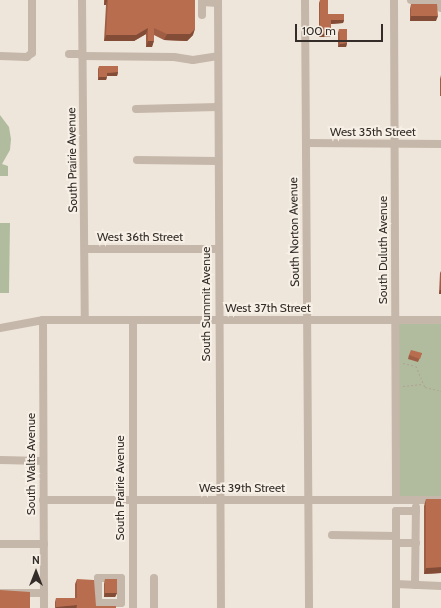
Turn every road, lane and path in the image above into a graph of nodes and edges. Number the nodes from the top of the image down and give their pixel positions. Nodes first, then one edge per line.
1 (32, 0) edge
2 (82, 0) edge
3 (305, 0) edge
4 (394, 0) edge
5 (411, 0) edge
6 (202, 1) edge
7 (218, 1) edge
8 (438, 1) edge
9 (441, 8) edge
10 (202, 16) dead end
11 (69, 54) dead end
12 (82, 55) junction
13 (0, 56) edge
14 (218, 56) junction
15 (218, 107) junction
16 (136, 109) dead end
17 (306, 143) junction
18 (395, 144) junction
19 (441, 144) edge
20 (137, 160) dead end
21 (218, 160) junction
22 (85, 249) junction
23 (218, 249) junction
24 (43, 320) junction
25 (85, 320) junction
26 (218, 320) junction
27 (395, 320) junction
28 (441, 320) edge
29 (133, 321) junction
30 (307, 321) junction
31 (0, 328) edge
32 (403, 363) dead end
33 (422, 384) junction
34 (403, 386) dead end
35 (441, 391) edge
36 (0, 460) edge
37 (43, 460) junction
38 (309, 499) junction
39 (43, 500) junction
40 (131, 500) junction
41 (220, 500) junction
42 (396, 500) junction
43 (416, 500) junction
44 (441, 500) edge
45 (416, 511) junction
46 (332, 536) dead end
47 (396, 540) junction
48 (416, 543) junction
49 (0, 544) edge
50 (44, 544) junction
51 (154, 578) dead end
52 (396, 584) junction
53 (415, 585) junction
54 (441, 586) edge
55 (121, 591) dead end
56 (132, 591) junction
57 (44, 592) junction
58 (0, 593) edge
59 (44, 608) edge
60 (133, 608) edge
61 (154, 608) edge
62 (221, 608) edge
63 (309, 608) edge
64 (396, 608) edge

1 - 13 street
2 - 12 street, South Prairie Avenue
3 - 17 street, South Norton Avenue
4 - 18 street, South Duluth Avenue
5 - 8 street
6 - 7 street
6 - 10 street
7 - 14 street, South Summit Avenue
8 - 9 street
11 - 12 street
12 - 14 street
12 - 22 street, South Prairie Avenue
14 - 15 street, South Summit Avenue
15 - 16 street
15 - 21 street, South Summit Avenue
17 - 18 street, West 35th Street
17 - 30 street, South Norton Avenue
18 - 19 street, West 35th Street
18 - 27 street, South Duluth Avenue
20 - 21 street
21 - 23 street, South Summit Avenue
22 - 23 street, West 36th Street
22 - 25 street, South Prairie Avenue
23 - 26 street, South Summit Avenue
24 - 25 street, West 37th Street
24 - 31 street, West 37th Street
24 - 37 street, South Walts Avenue
25 - 29 street, West 37th Street
26 - 29 street, West 37th Street
26 - 30 street, West 37th Street
26 - 41 street, South Summit Avenue
27 - 28 street, West 37th Street
27 - 30 street, West 37th Street
27 - 42 street, South Duluth Avenue
29 - 40 street, South Prairie Avenue
30 - 38 street, South Norton Avenue
32 - 33 path
33 - 34 path
33 - 35 path
36 - 37 street
37 - 39 street, South Walts Avenue
38 - 41 street, West 39th Street
38 - 42 street, West 39th Street
38 - 63 street, South Norton Avenue
39 - 40 street, West 39th Street
39 - 50 street, South Walts Avenue
40 - 41 street, West 39th Street
40 - 56 street, South Prairie Avenue
41 - 62 street, South Summit Avenue
42 - 43 street, West 39th Street
43 - 44 street, West 39th Street
43 - 45 street
45 - 47 street
45 - 48 street
46 - 47 street
47 - 48 street
47 - 52 street
48 - 53 street
49 - 50 street
50 - 57 street, South Walts Avenue
51 - 61 street
52 - 53 street
52 - 64 street
53 - 54 street
55 - 56 street
56 - 60 street, South Prairie Avenue
57 - 58 street
57 - 59 street, South Walts Avenue

